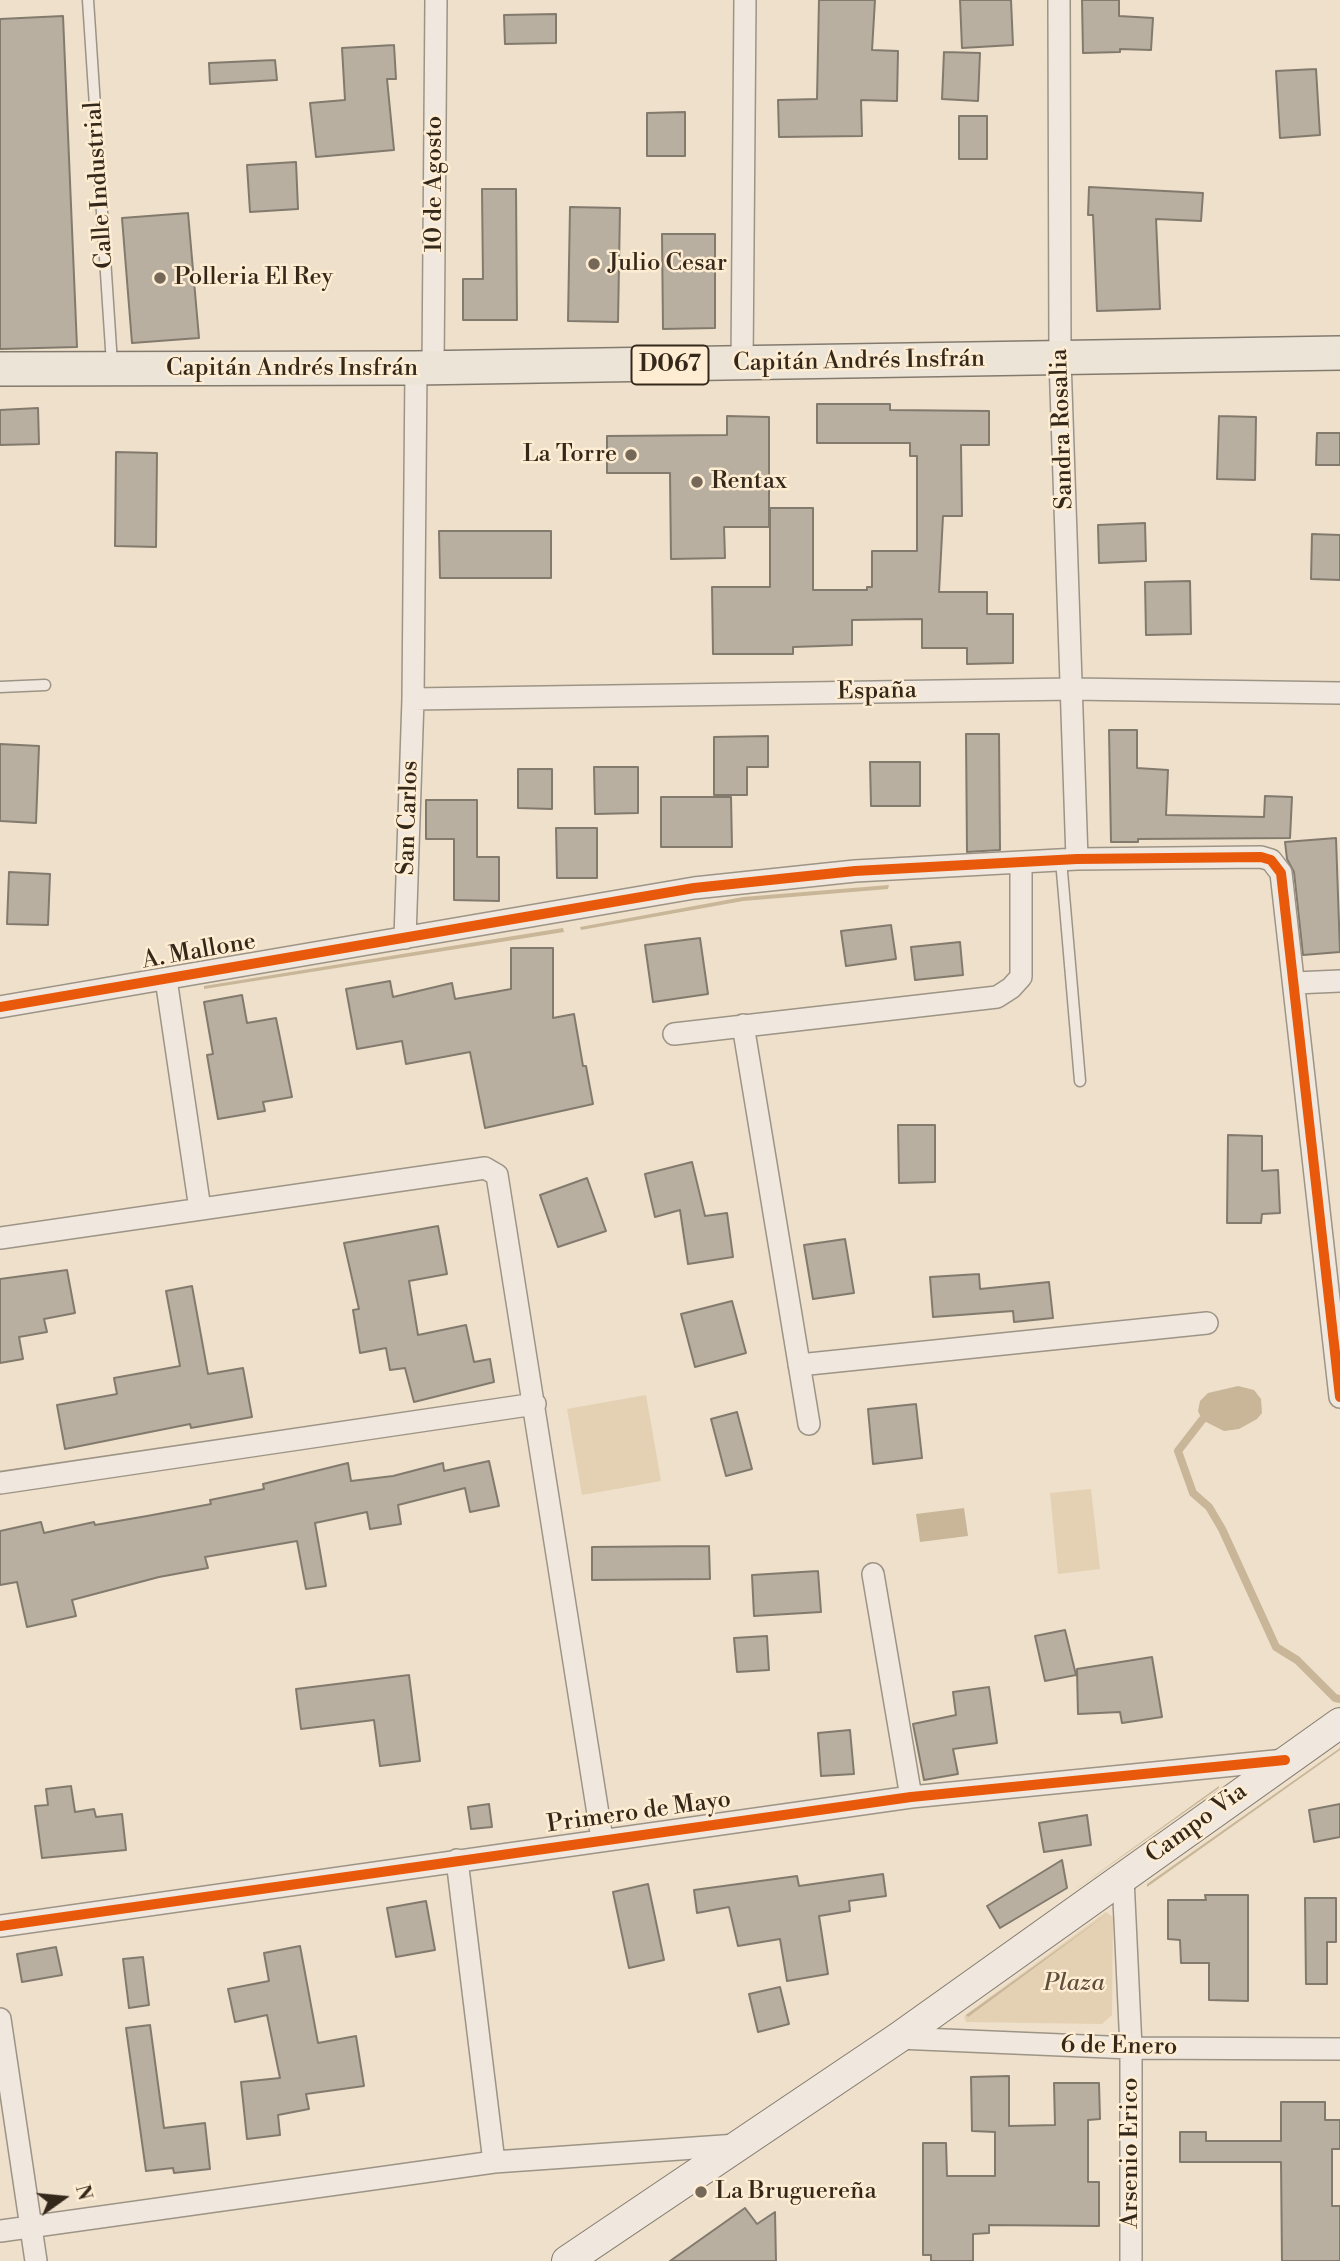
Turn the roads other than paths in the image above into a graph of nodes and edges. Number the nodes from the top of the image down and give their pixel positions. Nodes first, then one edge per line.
1 (88, 0) edge
2 (436, 0) edge
3 (745, 0) edge
4 (1059, 0) edge
5 (1340, 353) edge
6 (1060, 359) junction
7 (742, 364) junction
8 (425, 368) junction
9 (0, 369) edge
10 (112, 371) junction
11 (46, 685) dead end
12 (0, 687) edge
13 (1072, 689) junction
14 (1340, 693) edge
15 (413, 699) junction
16 (1069, 859) junction
17 (1021, 862) junction
18 (405, 938) junction
19 (166, 979) junction
20 (1340, 981) edge
21 (1295, 983) junction
22 (0, 1007) edge
23 (743, 1025) junction
24 (674, 1034) dead end
25 (1080, 1082) dead end
26 (200, 1209) junction
27 (0, 1238) edge
28 (1336, 1318) edge
29 (1207, 1324) dead end
30 (799, 1365) junction
31 (1340, 1397) edge
32 (535, 1404) junction
33 (809, 1424) dead end
34 (0, 1483) edge
35 (873, 1574) dead end
36 (1340, 1723) edge
37 (1285, 1760) junction
38 (911, 1797) junction
39 (602, 1839) junction
40 (457, 1860) junction
41 (1123, 1878) junction
42 (0, 1926) edge
43 (0, 2019) edge
44 (898, 2038) junction
45 (1131, 2048) junction
46 (1340, 2049) edge
47 (737, 2145) junction
48 (494, 2162) junction
49 (31, 2228) junction
50 (0, 2231) edge
51 (36, 2261) edge
52 (567, 2261) edge
53 (1131, 2261) edge

1 - 10 lane, Calle Industrial
2 - 8 street, 10 de Agosto
3 - 7 street
4 - 6 street, Sandra Rosalia
5 - 6 main road, Capitán Andrés Insfrán / D067
6 - 7 main road, Capitán Andrés Insfrán / D067
6 - 13 street, Sandra Rosalia
7 - 8 main road, Capitán Andrés Insfrán / D067
8 - 10 main road, Capitán Andrés Insfrán / D067
8 - 15 street, 10 de Agosto
9 - 10 main road, Capitán Andrés Insfrán / D067
11 - 12 lane
13 - 14 street, España
13 - 15 street, España
13 - 16 street, Sandra Rosalia
15 - 18 street, San Carlos
16 - 17 street, A. Mallone
16 - 21 street, A. Mallone
16 - 25 lane
17 - 18 street, A. Mallone
17 - 23 street
18 - 19 street, A. Mallone
19 - 22 street, A. Mallone
19 - 26 street
20 - 21 street
21 - 28 street
23 - 24 street
23 - 30 street
26 - 27 street
26 - 32 street
28 - 31 street
29 - 30 street
30 - 33 street
32 - 34 street
32 - 39 street
35 - 38 street
36 - 37 street, Campo Via
37 - 38 street, Primero de Mayo
37 - 41 street, Campo Via
38 - 39 street, Primero de Mayo
39 - 40 street, Primero de Mayo
40 - 42 street, Primero de Mayo
40 - 48 street
41 - 44 street, Campo Via
41 - 45 street, Arsenio Erico
43 - 49 street
44 - 45 street, 6 de Enero
44 - 47 street, Campo Via
45 - 46 street, 6 de Enero
45 - 53 street, Arsenio Erico
47 - 48 street
47 - 52 street, Campo Via
48 - 49 street
49 - 50 street
49 - 51 street

